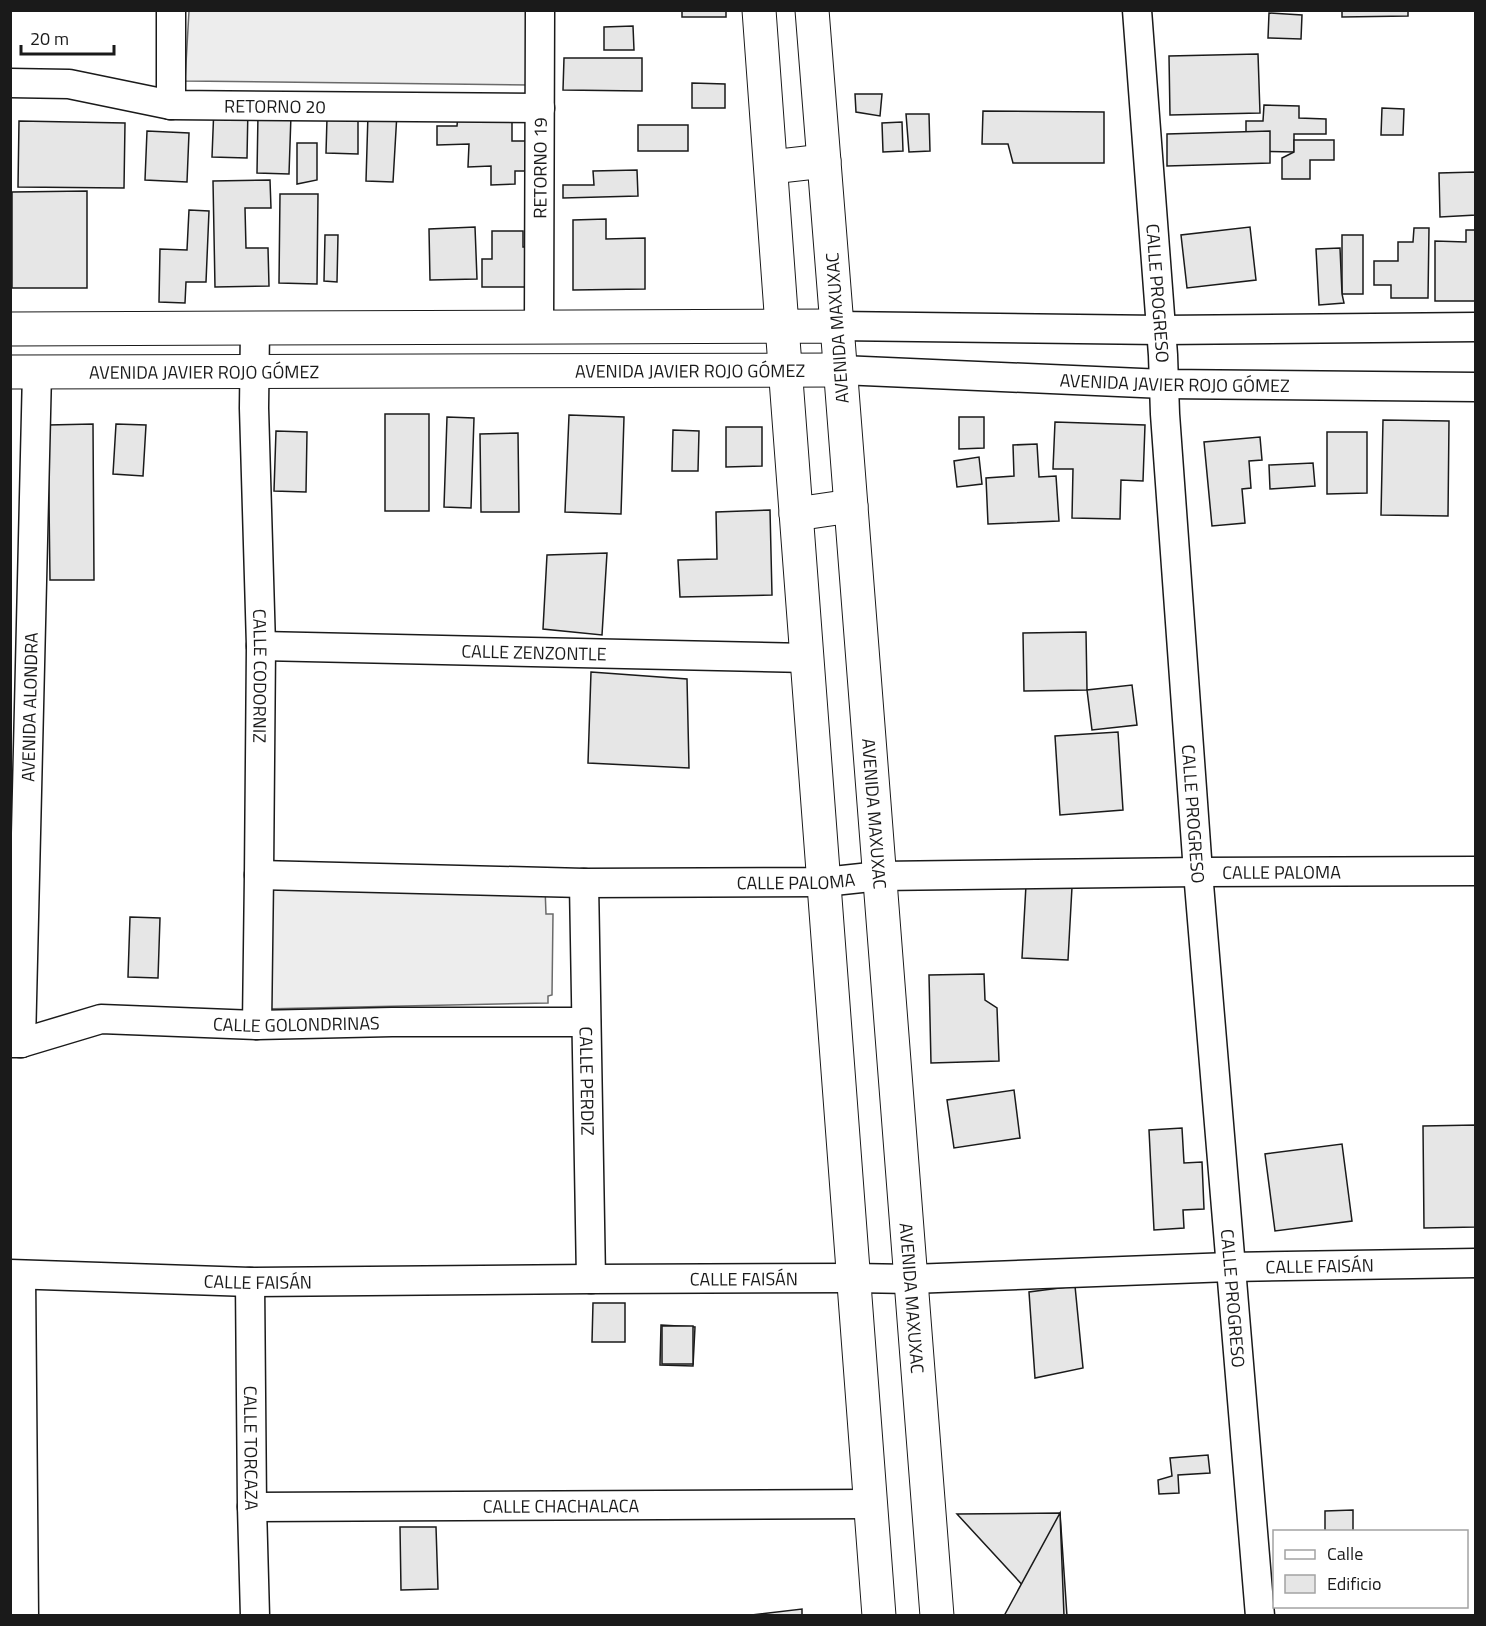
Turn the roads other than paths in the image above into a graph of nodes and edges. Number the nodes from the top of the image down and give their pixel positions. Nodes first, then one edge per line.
1 (171, 10) edge
2 (540, 10) edge
3 (759, 10) edge
4 (812, 10) edge
5 (1137, 10) edge
6 (10, 83) edge
7 (171, 105) junction
8 (540, 108) junction
9 (824, 161) junction
10 (771, 167) junction
11 (782, 326) junction
12 (837, 326) junction
13 (539, 327) junction
14 (1476, 327) edge
15 (255, 328) junction
16 (10, 329) edge
17 (1161, 330) junction
18 (786, 370) junction
19 (841, 370) junction
20 (24, 372) edge
21 (255, 372) junction
22 (1164, 384) junction
23 (1476, 387) edge
24 (851, 506) junction
25 (796, 514) junction
26 (261, 646) junction
27 (807, 658) junction
28 (1476, 870) edge
29 (1198, 872) junction
30 (260, 875) junction
31 (880, 876) junction
32 (824, 882) junction
33 (584, 883) junction
34 (586, 1022) junction
35 (257, 1025) junction
36 (16, 1043) edge
37 (1476, 1263) edge
38 (1230, 1267) junction
39 (16, 1275) edge
40 (853, 1278) junction
41 (591, 1279) junction
42 (911, 1279) junction
43 (250, 1282) junction
44 (870, 1504) junction
45 (252, 1507) junction
46 (24, 1616) edge
47 (255, 1616) edge
48 (879, 1616) edge
49 (937, 1616) edge
50 (1260, 1616) edge

1 - 7 street
2 - 8 street, RETORNO 19
3 - 10 main road
4 - 9 main road, AVENIDA MAXUXAC
5 - 17 street, CALLE PROGRESO
6 - 7 street, RETORNO 20
7 - 8 street, RETORNO 20
8 - 13 street, RETORNO 19
9 - 10 main road
9 - 12 main road, AVENIDA MAXUXAC
10 - 11 main road
11 - 12 main road
11 - 13 main road
11 - 18 main road
12 - 17 street
12 - 19 main road, AVENIDA MAXUXAC
13 - 15 main road
14 - 17 street
15 - 16 main road
15 - 21 street, CALLE CODORNIZ
17 - 22 street, CALLE PROGRESO
18 - 19 main road, AVENIDA JAVIER ROJO GÓMEZ
18 - 21 main road, AVENIDA JAVIER ROJO GÓMEZ
18 - 25 main road
19 - 22 street, AVENIDA JAVIER ROJO GÓMEZ
19 - 24 main road, AVENIDA MAXUXAC
20 - 21 main road, AVENIDA JAVIER ROJO GÓMEZ
20 - 36 street, AVENIDA ALONDRA
21 - 26 street, CALLE CODORNIZ
22 - 23 street, AVENIDA JAVIER ROJO GÓMEZ
22 - 29 street, CALLE PROGRESO
24 - 25 main road
24 - 31 main road, AVENIDA MAXUXAC
25 - 27 main road
26 - 27 street, CALLE ZENZONTLE
26 - 30 street, CALLE CODORNIZ
27 - 32 main road
28 - 29 street, CALLE PALOMA
29 - 31 street, CALLE PALOMA
29 - 38 street, CALLE PROGRESO
30 - 33 street, CALLE PALOMA
30 - 35 street, CALLE CODORNIZ
31 - 32 street, CALLE PALOMA
31 - 42 main road, AVENIDA MAXUXAC
32 - 33 street, CALLE PALOMA
32 - 40 main road
33 - 34 street, CALLE PERDIZ
34 - 35 street, CALLE GOLONDRINAS
34 - 41 street, CALLE PERDIZ
35 - 36 street, CALLE GOLONDRINAS
37 - 38 street, CALLE FAISÁN
38 - 42 street, CALLE FAISÁN
38 - 50 street, CALLE PROGRESO
39 - 43 street, CALLE FAISÁN
39 - 46 street
40 - 41 street, CALLE FAISÁN
40 - 42 street, CALLE FAISÁN
40 - 44 main road
41 - 43 street, CALLE FAISÁN
42 - 49 main road, AVENIDA MAXUXAC
43 - 45 street, CALLE TORCAZA
44 - 45 street, CALLE CHACHALACA
44 - 48 main road
45 - 47 street, CALLE TORCAZA

